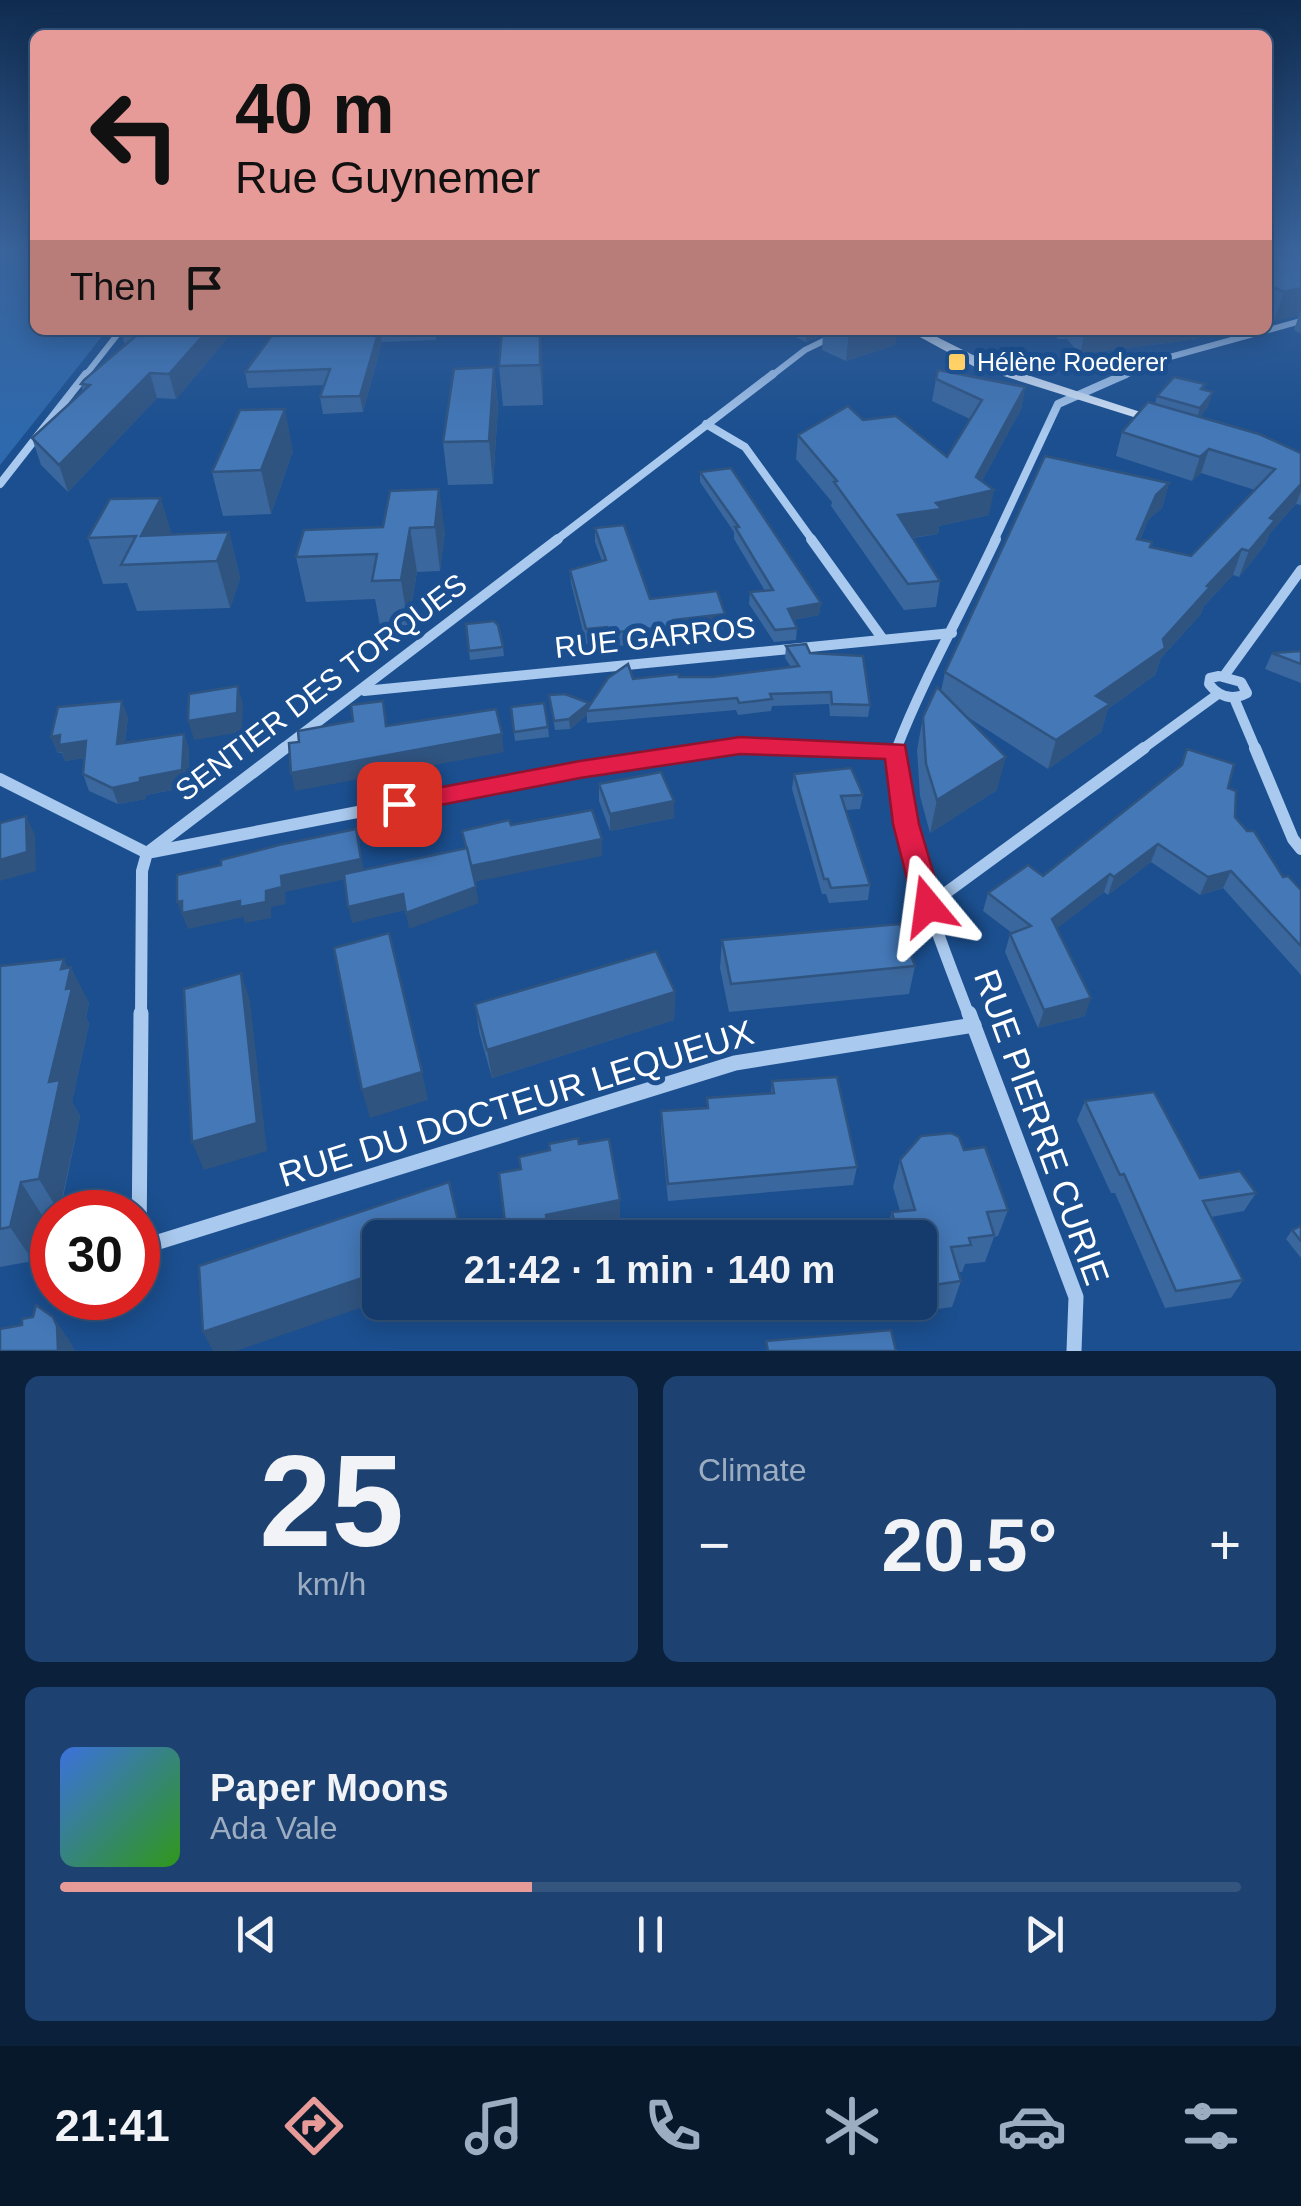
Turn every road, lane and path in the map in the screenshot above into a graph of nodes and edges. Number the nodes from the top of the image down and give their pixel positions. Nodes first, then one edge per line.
1 (1301, 321) edge
2 (1272, 329) edge
3 (116, 335) edge
4 (836, 335) edge
5 (923, 335) edge
6 (1250, 335) edge
7 (1070, 396) junction
8 (706, 424) junction
9 (1172, 425) edge
10 (2, 480) edge
11 (1301, 570) edge
12 (952, 633) junction
13 (882, 638) junction
14 (1224, 676) junction
15 (363, 690) junction
16 (1218, 694) junction
17 (1234, 698) junction
18 (896, 751) junction
19 (0, 779) edge
20 (1301, 849) edge
21 (147, 853) junction
22 (928, 906) junction
23 (974, 1025) junction
24 (139, 1190) edge
25 (160, 1241) edge
26 (1074, 1351) edge

1 - 2 street
3 - 10 street
4 - 8 street, SENTIER DES TORQUES
5 - 7 street
6 - 7 street
7 - 9 street
7 - 12 street
8 - 13 street
8 - 15 street, SENTIER DES TORQUES
11 - 14 street
12 - 13 street, RUE GARROS
12 - 18 street
13 - 15 street, RUE GARROS
14 - 16 street
14 - 17 street
15 - 21 street, SENTIER DES TORQUES
16 - 17 street
16 - 22 street
17 - 20 street
18 - 21 street
18 - 22 street, RUE PIERRE CURIE
19 - 21 street
21 - 24 street
22 - 23 street, RUE PIERRE CURIE
23 - 25 street, RUE DU DOCTEUR LEQUEUX
23 - 26 street, RUE PIERRE CURIE

